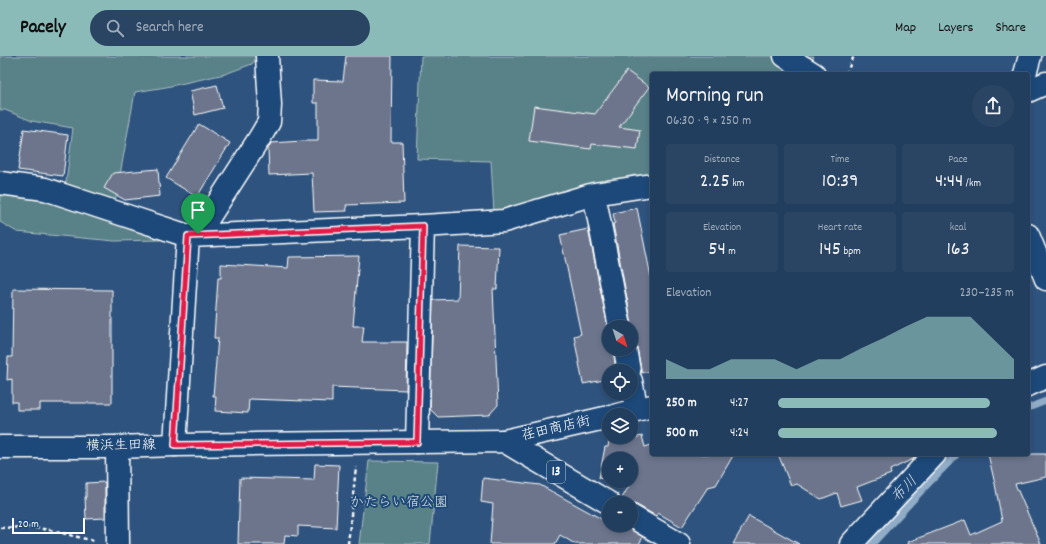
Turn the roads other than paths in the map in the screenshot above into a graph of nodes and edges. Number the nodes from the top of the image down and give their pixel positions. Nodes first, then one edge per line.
1 (267, 56) edge
2 (785, 56) edge
3 (1030, 56) edge
4 (811, 72) edge
5 (1026, 72) edge
6 (1046, 83) edge
7 (1030, 90) edge
8 (0, 183) edge
9 (650, 185) edge
10 (594, 194) junction
11 (423, 226) junction
12 (193, 235) junction
13 (1030, 240) edge
14 (1038, 259) edge
15 (1046, 279) edge
16 (619, 320) edge
17 (1046, 377) edge
18 (1030, 384) edge
19 (602, 419) edge
20 (504, 441) junction
21 (417, 442) junction
22 (175, 445) junction
23 (0, 447) edge
24 (117, 447) junction
25 (933, 456) edge
26 (602, 499) edge
27 (638, 520) edge
28 (108, 543) edge
29 (679, 544) edge
30 (851, 544) edge

1 - 12 street
2 - 4 street
3 - 5 street
6 - 7 street
8 - 12 street
9 - 10 street
10 - 11 street
10 - 16 street
11 - 12 street
11 - 21 street
12 - 22 street
13 - 14 street
14 - 15 street
17 - 18 street
19 - 20 street, 荏田商店街
20 - 21 street, 横浜生田線
20 - 26 street, 13
21 - 22 street, 横浜生田線
22 - 24 street, 横浜生田線
23 - 24 street, 横浜生田線
24 - 28 street
25 - 30 street
27 - 29 street

